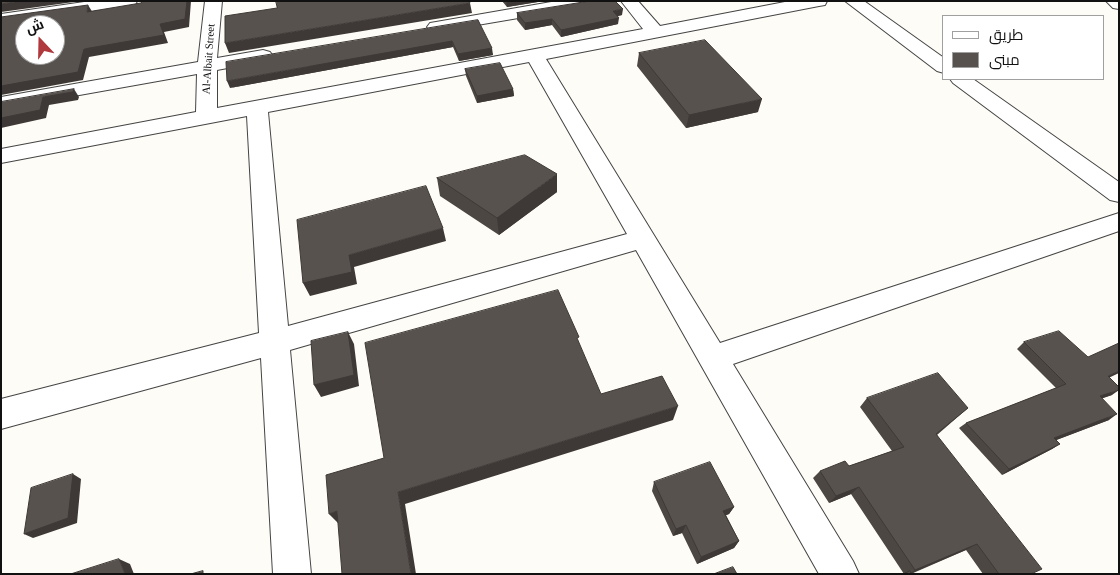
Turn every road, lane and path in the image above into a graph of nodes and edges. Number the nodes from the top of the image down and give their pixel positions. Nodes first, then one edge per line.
1 (130, 1) edge
2 (214, 1) edge
3 (589, 1) edge
4 (629, 1) edge
5 (819, 1) edge
6 (854, 1) edge
7 (1114, 1) edge
8 (1119, 4) edge
9 (1, 20) edge
10 (422, 29) edge
11 (656, 32) junction
12 (286, 52) edge
13 (534, 54) junction
14 (207, 65) junction
15 (942, 66) edge
16 (961, 80) edge
17 (1, 103) edge
18 (256, 108) junction
19 (207, 117) junction
20 (1, 156) edge
21 (1119, 194) edge
22 (1119, 222) edge
23 (643, 239) junction
24 (274, 342) junction
25 (712, 358) junction
26 (1, 414) edge
27 (292, 574) edge
28 (840, 574) edge

1 - 9 street
2 - 14 street, Al-Albait Street
3 - 10 street
4 - 11 street
5 - 11 street
6 - 15 street
7 - 8 street
11 - 13 street
12 - 14 street
13 - 18 street
13 - 23 street
14 - 17 street
14 - 19 street, Al-Albait Street
16 - 21 street
18 - 19 street
18 - 24 street
19 - 20 street
22 - 25 street
23 - 24 street
23 - 25 street
24 - 26 street
24 - 27 street
25 - 28 street

